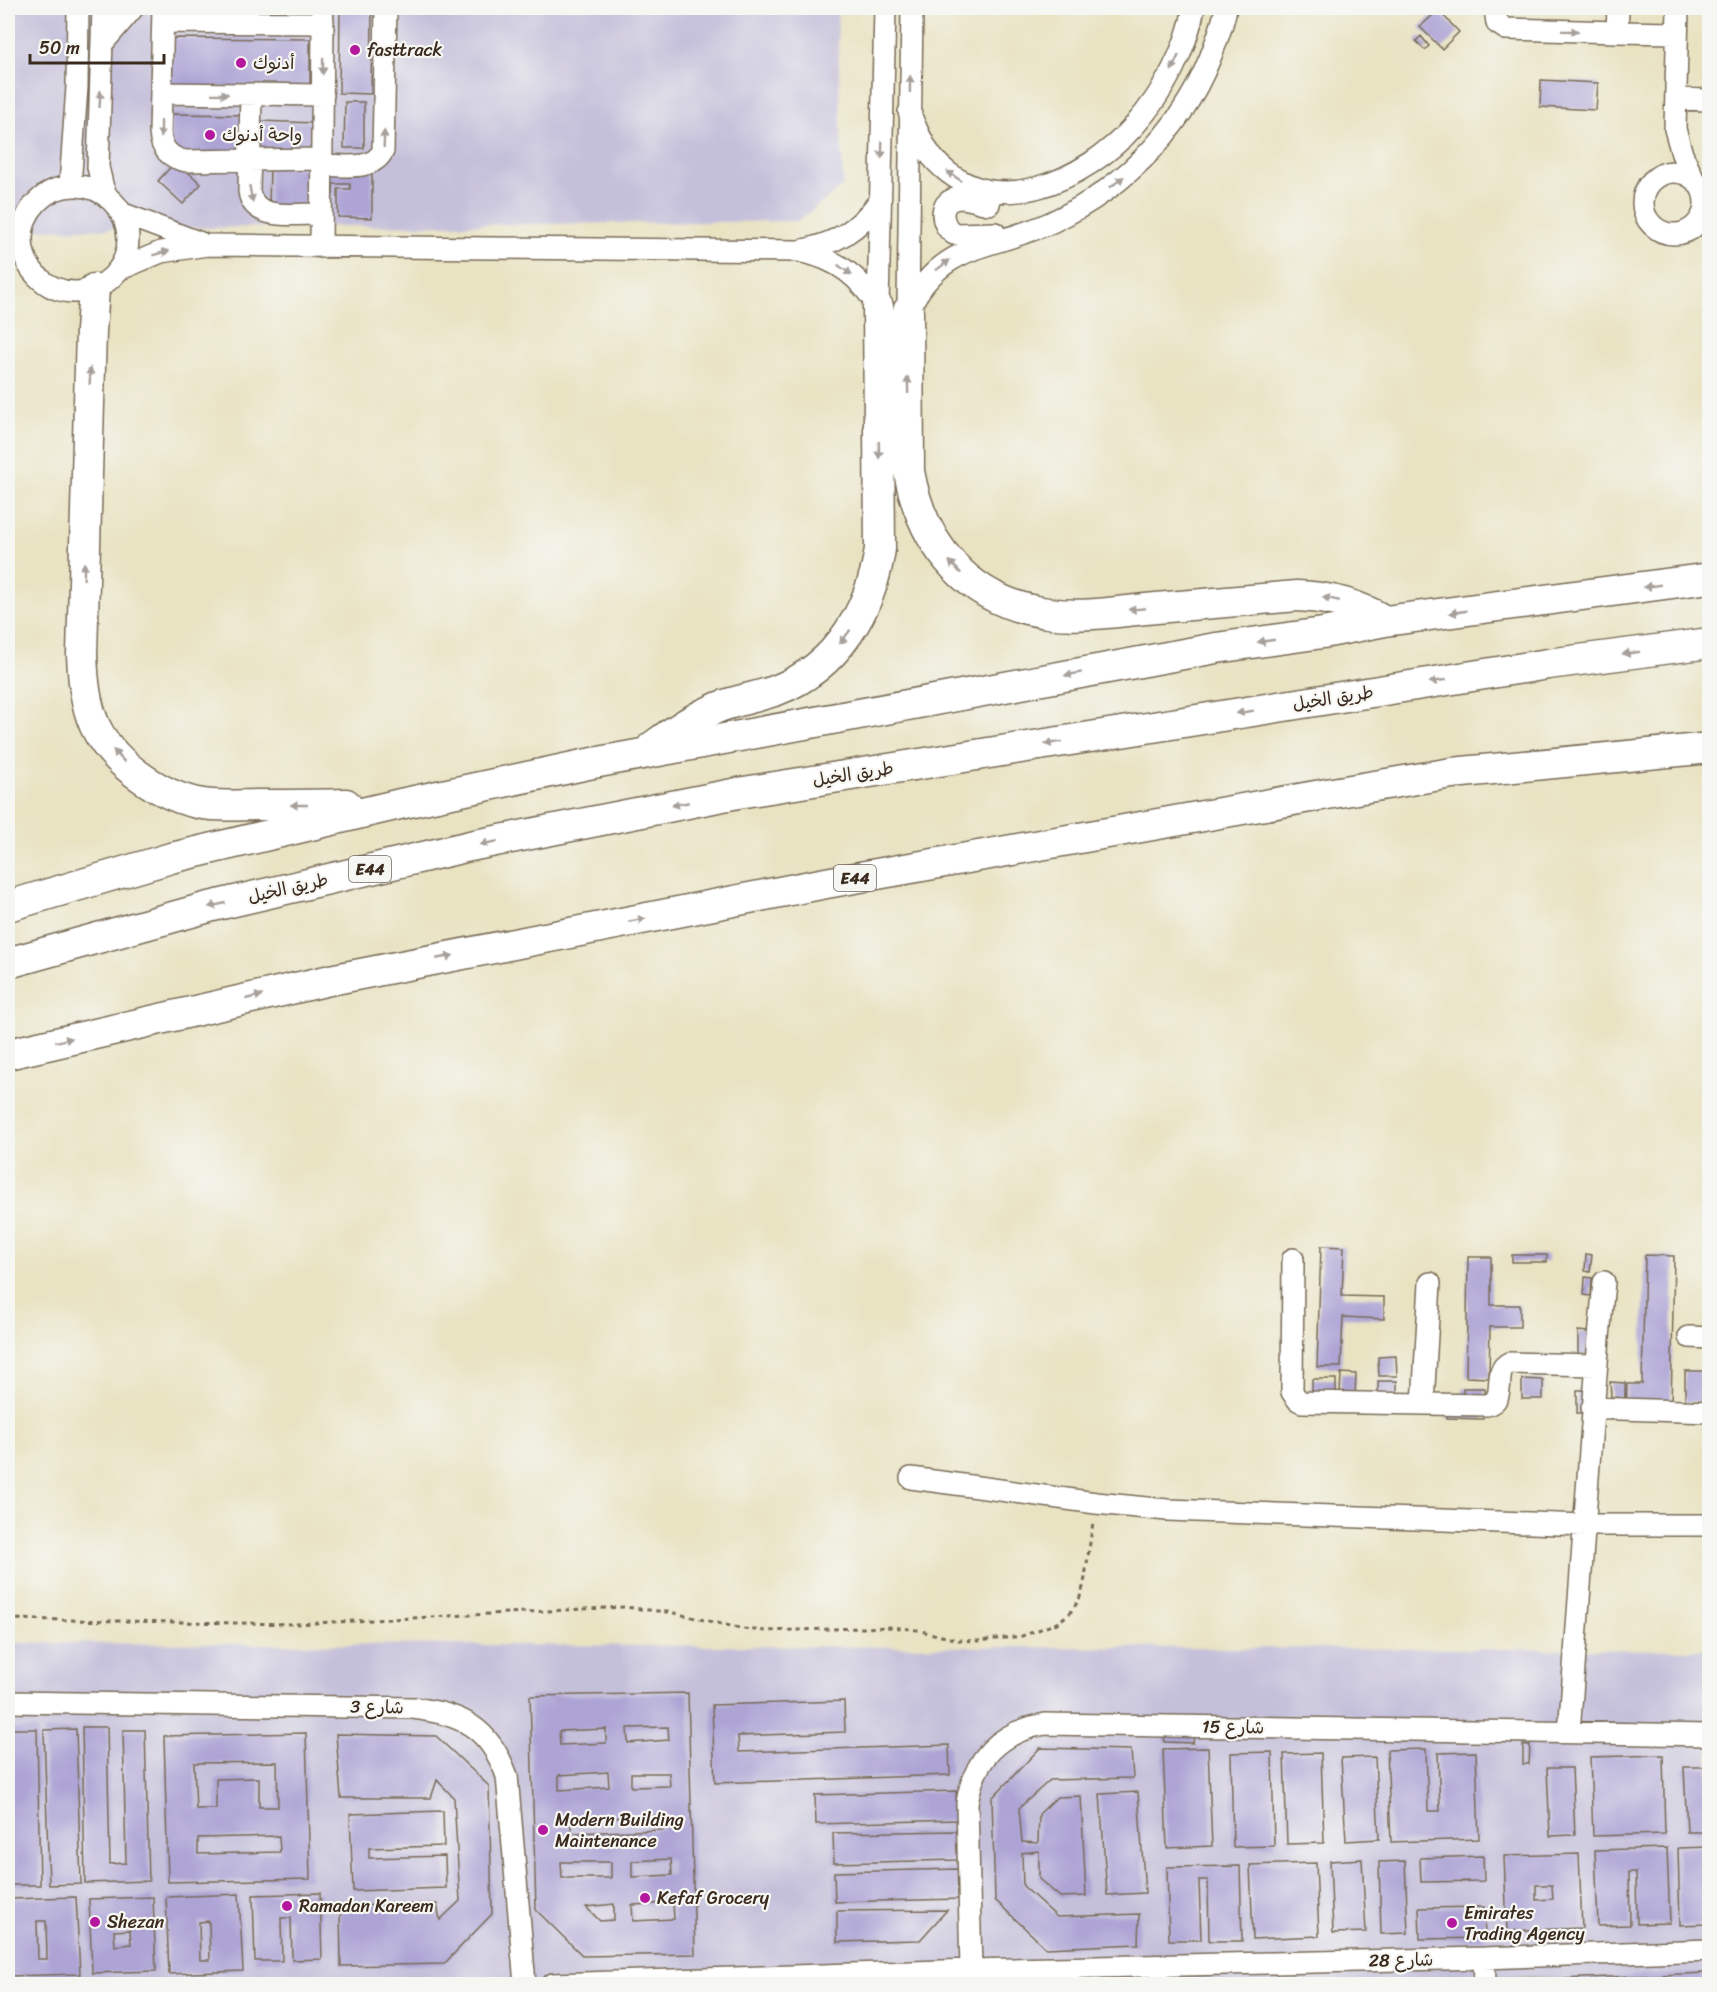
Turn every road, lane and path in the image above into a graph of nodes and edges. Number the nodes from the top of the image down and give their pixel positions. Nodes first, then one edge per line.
1 (78, 8) edge
2 (104, 8) edge
3 (134, 8) edge
4 (386, 8) edge
5 (885, 8) edge
6 (912, 8) edge
7 (1194, 8) edge
8 (1226, 8) edge
9 (1496, 8) edge
10 (1618, 8) edge
11 (1678, 8) edge
12 (323, 12) edge
13 (163, 15) edge
14 (196, 15) edge
15 (1617, 32) junction
16 (1677, 33) junction
17 (102, 44) junction
18 (161, 93) junction
19 (251, 94) junction
20 (322, 95) junction
21 (1676, 99) junction
22 (1710, 100) edge
23 (909, 112) junction
24 (1675, 129) junction
25 (250, 160) junction
26 (322, 162) junction
27 (1058, 179) junction
28 (1653, 180) junction
29 (70, 186) junction
30 (1702, 186) edge
31 (880, 200) junction
32 (115, 206) junction
33 (321, 214) junction
34 (1702, 228) edge
35 (1031, 231) junction
36 (207, 245) junction
37 (321, 247) junction
38 (798, 251) junction
39 (17, 262) edge
40 (118, 270) junction
41 (94, 289) junction
42 (878, 307) junction
43 (908, 311) junction
44 (1710, 578) edge
45 (1385, 621) junction
46 (1710, 643) edge
47 (1710, 748) edge
48 (644, 753) junction
49 (400, 804) junction
50 (8, 906) edge
51 (8, 963) edge
52 (8, 1054) edge
53 (1293, 1259) dead end
54 (1604, 1282) dead end
55 (1430, 1283) dead end
56 (1596, 1365) junction
57 (1423, 1404) junction
58 (1592, 1408) junction
59 (1710, 1412) edge
60 (911, 1478) dead end
61 (1096, 1503) junction
62 (1585, 1525) junction
63 (1710, 1525) edge
64 (8, 1619) edge
65 (8, 1702) edge
66 (1569, 1732) junction
67 (1710, 1735) edge
68 (1710, 1950) edge
69 (1484, 1958) junction
70 (970, 1970) junction
71 (525, 1984) edge
72 (553, 1984) edge
73 (1485, 1984) edge

1 - 29 street
2 - 17 street
3 - 17 street
26 -> 4 street
5 -> 31 street
23 -> 6 street
7 -> 27 street
35 -> 8 street
9 -> 15 street
10 - 15 street
11 - 16 street
12 - 14 street
12 -> 20 street
13 - 14 street
13 - 18 street
15 - 16 street
16 - 21 street
32 -> 17 street
18 -> 19 street
18 -> 25 street
19 - 20 street
19 - 25 street
20 - 26 street
21 - 22 street
21 - 24 street
27 -> 23 street
23 - 43 street
24 - 28 street
24 - 30 street
25 - 26 street
25 -> 33 street
26 - 33 street
27 - 35 street
28 - 30 street
28 - 34 street
29 - 32 street
29 - 39 street
30 - 34 street
31 - 38 street
31 - 42 street
32 - 36 street
32 - 40 street
33 - 37 street
43 -> 35 street
36 - 37 street
40 -> 36 street
37 - 38 street
38 -> 42 street
39 - 41 street
40 - 41 street
49 -> 41 highway
42 -> 48 highway
45 -> 43 highway
44 -> 45 highway
45 -> 48 highway
46 -> 51 highway, طريق الخيل / E44
52 -> 47 highway, E44
48 - 49 highway
49 - 50 highway
53 - 57 street
54 - 56 street
55 - 57 street
56 - 57 street
56 - 58 street
58 - 59 street
58 - 62 street
60 - 61 street
61 - 62 street
61 - 64 path
62 - 63 street
62 - 66 street
65 - 71 street, شارع 3
66 - 67 street, شارع 15
66 - 70 street, شارع 15
68 - 69 street, شارع 28
69 - 70 street, شارع 28
69 - 73 street
70 - 72 street, شارع 28

